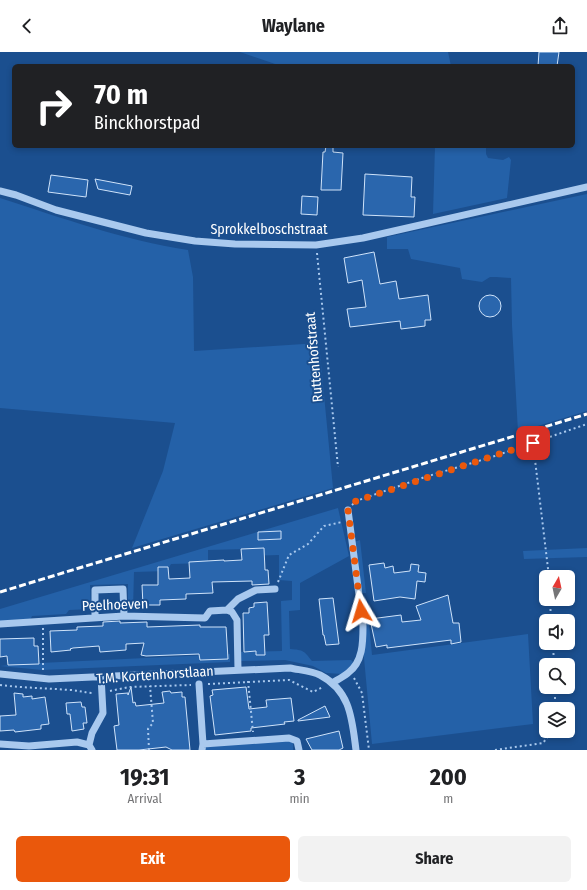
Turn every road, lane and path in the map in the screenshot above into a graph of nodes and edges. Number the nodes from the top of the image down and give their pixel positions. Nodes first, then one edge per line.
1 (587, 187) edge
2 (0, 191) edge
3 (316, 245) junction
4 (587, 424) edge
5 (533, 443) junction
6 (338, 467) dead end
7 (348, 510) joint
8 (349, 520) junction
9 (548, 570) edge
10 (275, 589) joint
11 (227, 610) junction
12 (124, 616) junction
13 (95, 618) junction
14 (42, 621) junction
15 (0, 624) edge
16 (238, 670) junction
17 (349, 673) junction
18 (0, 674) edge
19 (101, 676) junction
20 (43, 678) junction
21 (248, 681) junction
22 (332, 683) junction
23 (199, 684) junction
24 (0, 685) edge
25 (150, 686) junction
26 (102, 692) junction
27 (547, 738) edge
28 (254, 740) junction
29 (0, 744) edge
30 (90, 747) edge
31 (203, 747) edge
32 (149, 750) edge
33 (299, 750) edge
34 (356, 750) edge
35 (369, 750) edge
36 (495, 750) edge

1 - 3 street, Sprokkelboschstraat
2 - 3 street, Sprokkelboschstraat
3 - 6 path, Ruttenhofstraat
4 - 5 path
5 - 7 path
5 - 9 path
7 - 8 street
8 - 10 path
8 - 17 street
10 - 11 street
11 - 12 street, Peelhoeven
11 - 16 street
12 - 13 street, Peelhoeven
12 - 13 street
13 - 14 street, Peelhoeven
14 - 15 street, Peelhoeven
14 - 20 path
16 - 19 street, T.M. Kortenhorstlaan
16 - 22 street, T.M. Kortenhorstlaan
17 - 22 street
17 - 35 path
18 - 20 street, T.M. Kortenhorstlaan
19 - 20 street, T.M. Kortenhorstlaan
19 - 26 street
21 - 22 path, T.M. Kortenhorstlaan
21 - 23 path, T.M. Kortenhorstlaan
21 - 28 path
22 - 34 street, T.M. Kortenhorstlaan
23 - 25 path, T.M. Kortenhorstlaan
23 - 31 street
24 - 26 path, T.M. Kortenhorstlaan
25 - 26 path, T.M. Kortenhorstlaan
25 - 32 path
26 - 30 street
27 - 36 path
28 - 31 street
28 - 33 street
29 - 30 street

